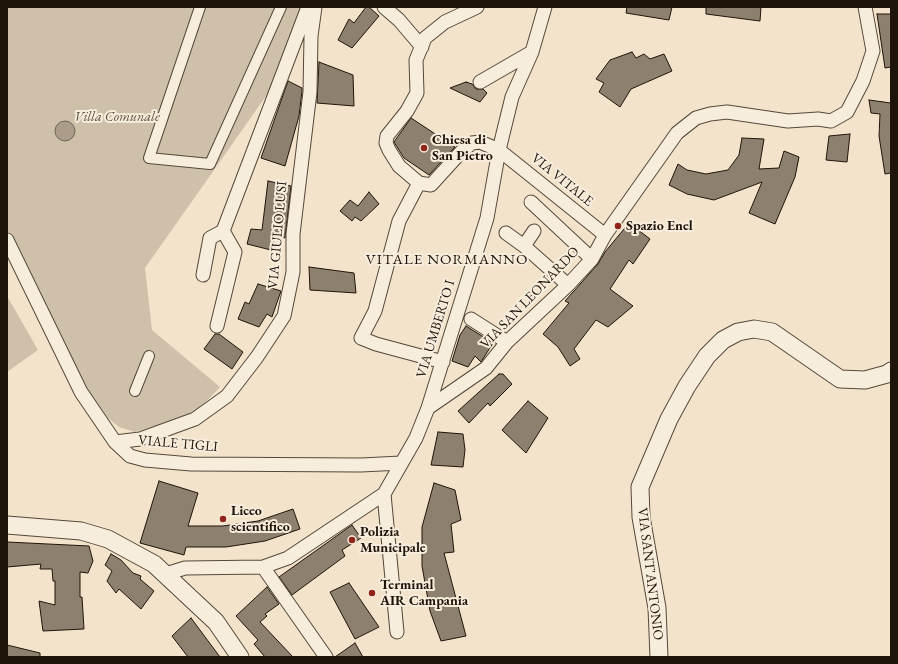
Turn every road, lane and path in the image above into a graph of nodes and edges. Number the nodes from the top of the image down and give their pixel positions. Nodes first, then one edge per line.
1 (200, 7) edge
2 (281, 7) edge
3 (308, 7) edge
4 (315, 7) edge
5 (384, 7) edge
6 (477, 7) edge
7 (545, 7) edge
8 (865, 7) edge
9 (422, 46) junction
10 (532, 52) junction
11 (480, 82) dead end
12 (499, 150) junction
13 (419, 183) junction
14 (532, 202) dead end
15 (534, 231) dead end
16 (223, 232) junction
17 (506, 233) dead end
18 (605, 235) junction
19 (7, 240) edge
20 (524, 246) junction
21 (592, 259) junction
22 (203, 275) dead end
23 (568, 285) junction
24 (471, 319) dead end
25 (217, 326) dead end
26 (507, 342) junction
27 (148, 356) dead end
28 (443, 362) junction
29 (891, 371) edge
30 (135, 391) dead end
31 (428, 408) junction
32 (115, 442) junction
33 (401, 463) junction
34 (384, 494) junction
35 (7, 525) edge
36 (263, 567) junction
37 (166, 574) junction
38 (397, 632) dead end
39 (240, 657) edge
40 (326, 657) edge
41 (659, 657) edge

1 - 2 street
3 - 16 street
4 - 32 street, VIA GIULIO LUSI
5 - 9 street
6 - 9 street
7 - 10 street, VIA UMBERTO I
8 - 18 street, VIA SAN LEONARDO
9 - 13 street
10 - 11 street
10 - 12 street, VIA UMBERTO I
12 - 13 street, VIA VITALE
12 - 18 street, VIA VITALE
12 - 28 street, VIA UMBERTO I
13 - 28 street
14 - 21 street
15 - 20 street
16 - 22 street
16 - 25 street
17 - 20 street
18 - 21 street, VIA SAN LEONARDO
19 - 32 street, VIALE TIGLI
20 - 23 street
21 - 23 street, VIA SAN LEONARDO
23 - 26 street, VIA SAN LEONARDO
24 - 26 street
26 - 31 street, VIA SAN LEONARDO
27 - 30 street
28 - 31 street, VIA UMBERTO I
29 - 41 street, VIA SANT'ANTONIO
31 - 33 street
32 - 33 street, VIALE TIGLI
33 - 34 street
34 - 36 street
34 - 38 street
35 - 37 street
36 - 37 street
36 - 40 street
37 - 39 street

